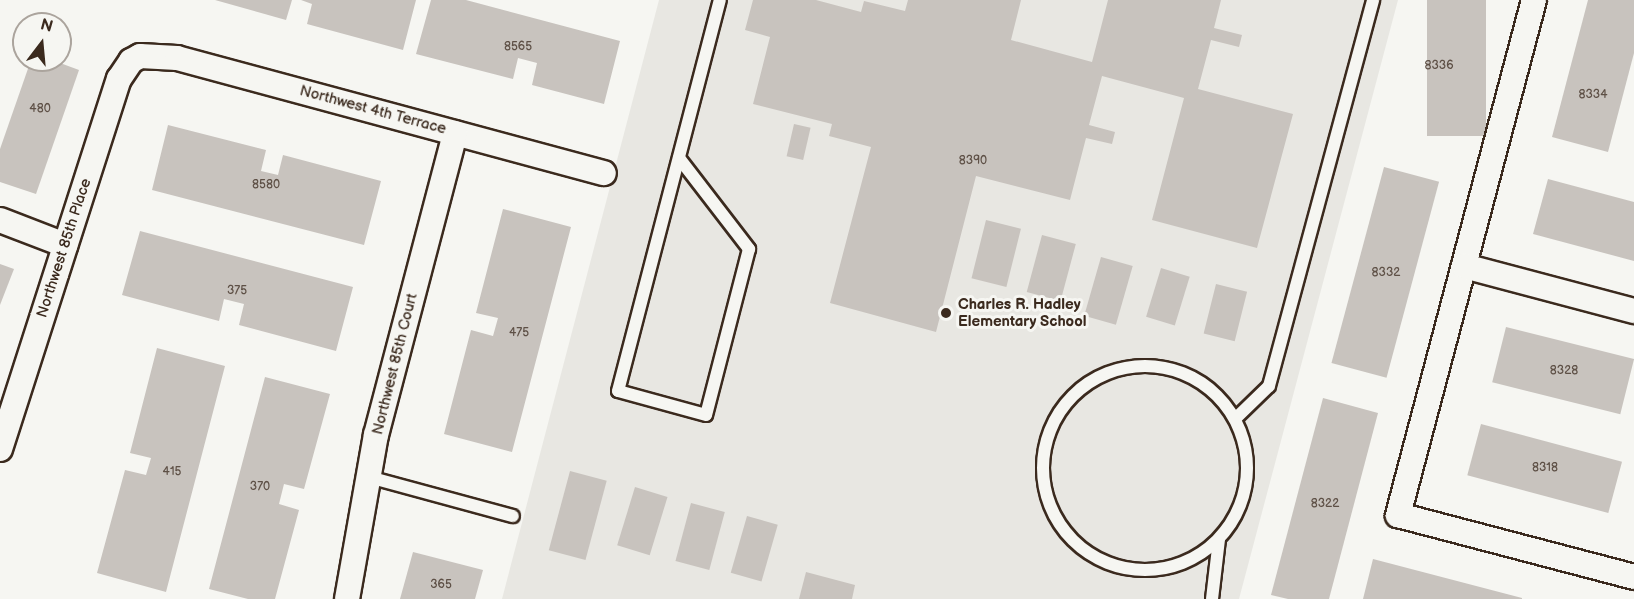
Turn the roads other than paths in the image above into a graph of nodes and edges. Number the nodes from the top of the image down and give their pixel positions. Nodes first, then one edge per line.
1 (720, 0) edge
2 (1373, 0) edge
3 (1534, 0) edge
4 (140, 56) joint
5 (455, 133) junction
6 (679, 158) junction
7 (604, 172) dead end
8 (0, 220) edge
9 (64, 245) junction
10 (1464, 266) junction
11 (1634, 311) edge
12 (1235, 419) junction
13 (0, 449) edge
14 (369, 477) junction
15 (513, 516) dead end
16 (1219, 539) junction
17 (1634, 577) edge
18 (347, 599) edge
19 (1212, 599) edge

1 - 6 lane
2 - 12 lane
3 - 10 street
4 - 5 street, Northwest 4th Terrace
4 - 9 street, Northwest 85th Place
5 - 7 street, Northwest 4th Terrace
5 - 14 street, Northwest 85th Court
6 - 6 lane
8 - 9 street
9 - 13 street, Northwest 85th Place
10 - 11 street
10 - 17 street
12 - 16 lane
12 - 16 lane
14 - 15 lane
14 - 18 street, Northwest 85th Court
16 - 19 lane

